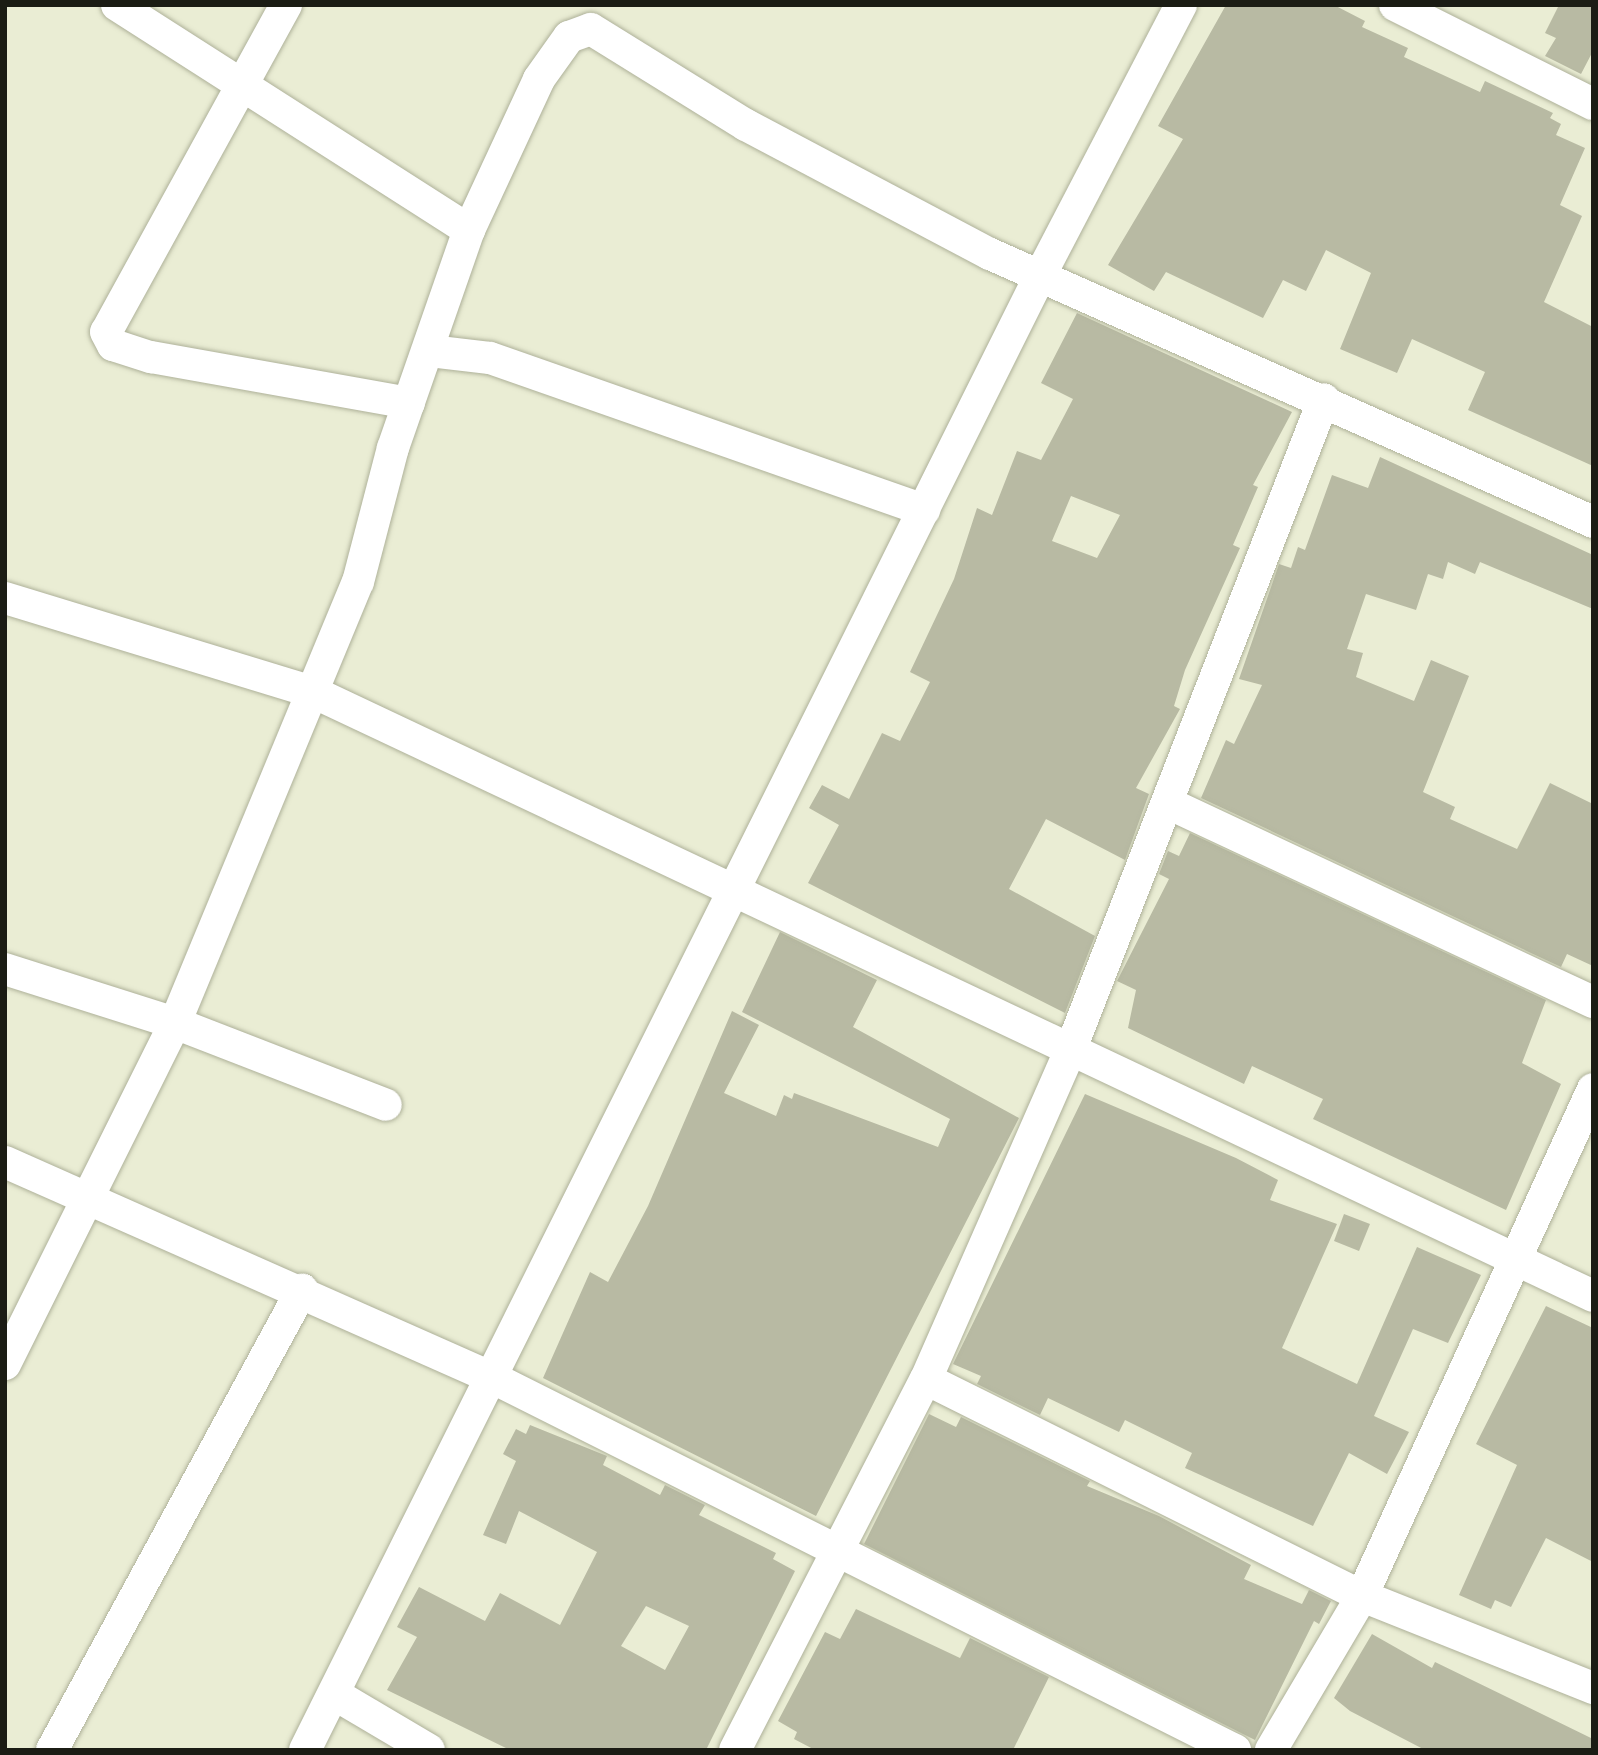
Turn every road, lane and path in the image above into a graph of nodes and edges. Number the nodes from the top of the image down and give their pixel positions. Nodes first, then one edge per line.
1 (117, 5) edge
2 (286, 5) edge
3 (1181, 5) edge
4 (1395, 5) edge
5 (238, 88) junction
6 (1593, 104) edge
7 (469, 230) junction
8 (1042, 272) junction
9 (430, 351) junction
10 (1324, 399) junction
11 (409, 404) junction
12 (924, 510) junction
13 (1593, 522) edge
14 (5, 598) edge
15 (313, 692) junction
16 (1170, 804) junction
17 (733, 895) junction
18 (5, 970) edge
19 (1593, 1002) edge
20 (175, 1023) junction
21 (1072, 1046) junction
22 (1593, 1089) edge
23 (386, 1105) dead end
24 (5, 1162) edge
25 (88, 1198) junction
26 (1517, 1261) junction
27 (302, 1290) junction
28 (1593, 1296) edge
29 (5, 1364) edge
30 (495, 1379) junction
31 (926, 1379) junction
32 (833, 1550) junction
33 (1362, 1596) junction
34 (1593, 1688) edge
35 (336, 1695) junction
36 (52, 1750) edge
37 (305, 1750) edge
38 (429, 1750) edge
39 (735, 1750) edge
40 (1235, 1750) edge
41 (1271, 1750) edge

1 - 5 street
2 - 5 street
3 - 8 street
4 - 6 street
5 - 7 street
5 - 11 street
7 - 8 street
7 - 9 street
8 - 10 street
8 - 12 street
9 - 11 street
9 - 12 street
10 - 13 street
10 - 16 street
11 - 15 street
12 - 17 street
14 - 15 street
15 - 17 street
15 - 20 street
16 - 19 street
16 - 21 street
17 - 21 street
17 - 30 street
18 - 20 street
20 - 23 street
20 - 25 street
21 - 26 street
21 - 31 street
22 - 26 street
24 - 25 street
25 - 27 street
25 - 29 street
26 - 28 street
26 - 33 street
27 - 30 street
27 - 36 street
30 - 32 street
30 - 35 street
31 - 32 street
31 - 33 street
32 - 39 street
32 - 40 street
33 - 34 street
33 - 41 street
35 - 37 street
35 - 38 street

